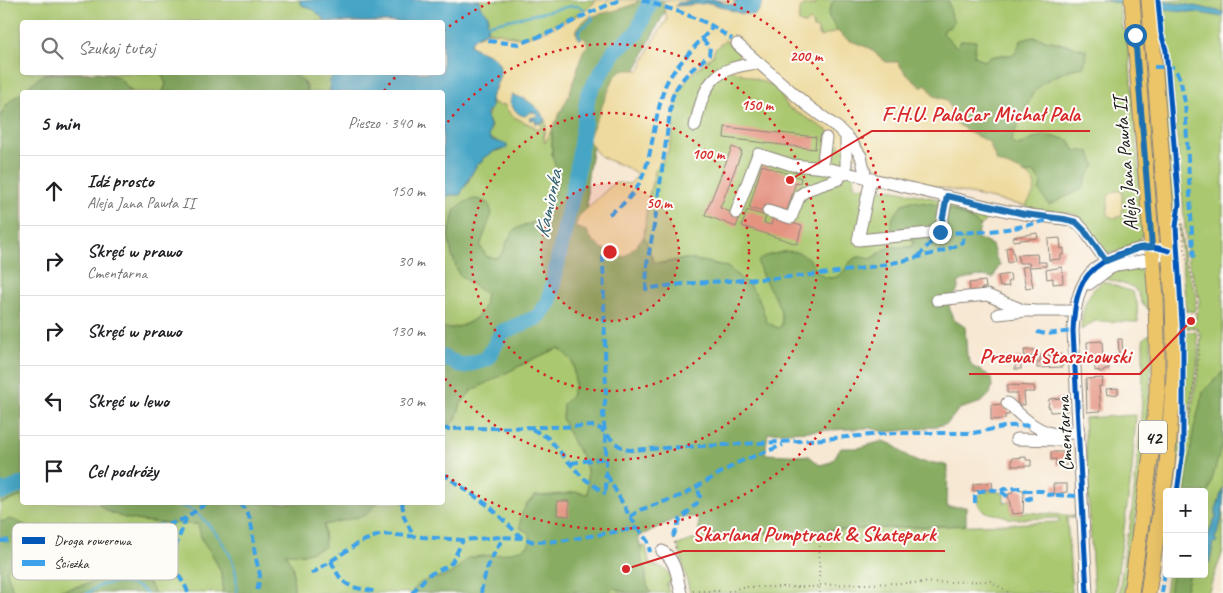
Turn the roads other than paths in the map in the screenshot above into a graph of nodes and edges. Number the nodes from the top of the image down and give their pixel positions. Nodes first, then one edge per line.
1 (1132, 0) edge
2 (1149, 0) edge
3 (737, 44) dead end
4 (759, 63) junction
5 (695, 126) dead end
6 (846, 136) junction
7 (826, 138) dead end
8 (822, 168) junction
9 (843, 173) junction
10 (868, 179) junction
11 (947, 196) junction
12 (768, 211) dead end
13 (736, 213) dead end
14 (1169, 251) junction
15 (1152, 253) junction
16 (1136, 263) junction
17 (1107, 265) junction
18 (1154, 278) junction
19 (937, 300) dead end
20 (1075, 310) junction
21 (1034, 311) junction
22 (998, 314) dead end
23 (1007, 404) dead end
24 (1079, 434) junction
25 (1016, 439) dead end
26 (662, 551) dead end
27 (681, 593) edge
28 (1087, 593) edge
29 (1131, 593) edge
30 (1148, 593) edge

1 - 15 main road, Aleja Jana Pawła II / 42
2 - 14 main road, Aleja Jana Pawła II / 42
3 - 4 street
4 - 5 street
4 - 6 street
6 - 9 street
6 - 10 street
7 - 8 street
8 - 9 street
8 - 13 street
9 - 10 street
9 - 12 street
10 - 11 street
10 - 11 street
11 - 17 street
14 - 15 street, Cmentarna
14 - 30 main road, Aleja Jana Pawła II / 42, bridge
15 - 16 street, Cmentarna
15 - 17 street, Cmentarna
15 - 18 main road, Aleja Jana Pawła II / 42
16 - 17 street, Cmentarna
16 - 18 street
17 - 20 street, Cmentarna
18 - 29 main road, Aleja Jana Pawła II / 42, bridge
19 - 21 street
20 - 21 street
20 - 24 street, Cmentarna
21 - 22 street
23 - 24 street
24 - 25 street
24 - 28 street, Cmentarna
26 - 27 street

